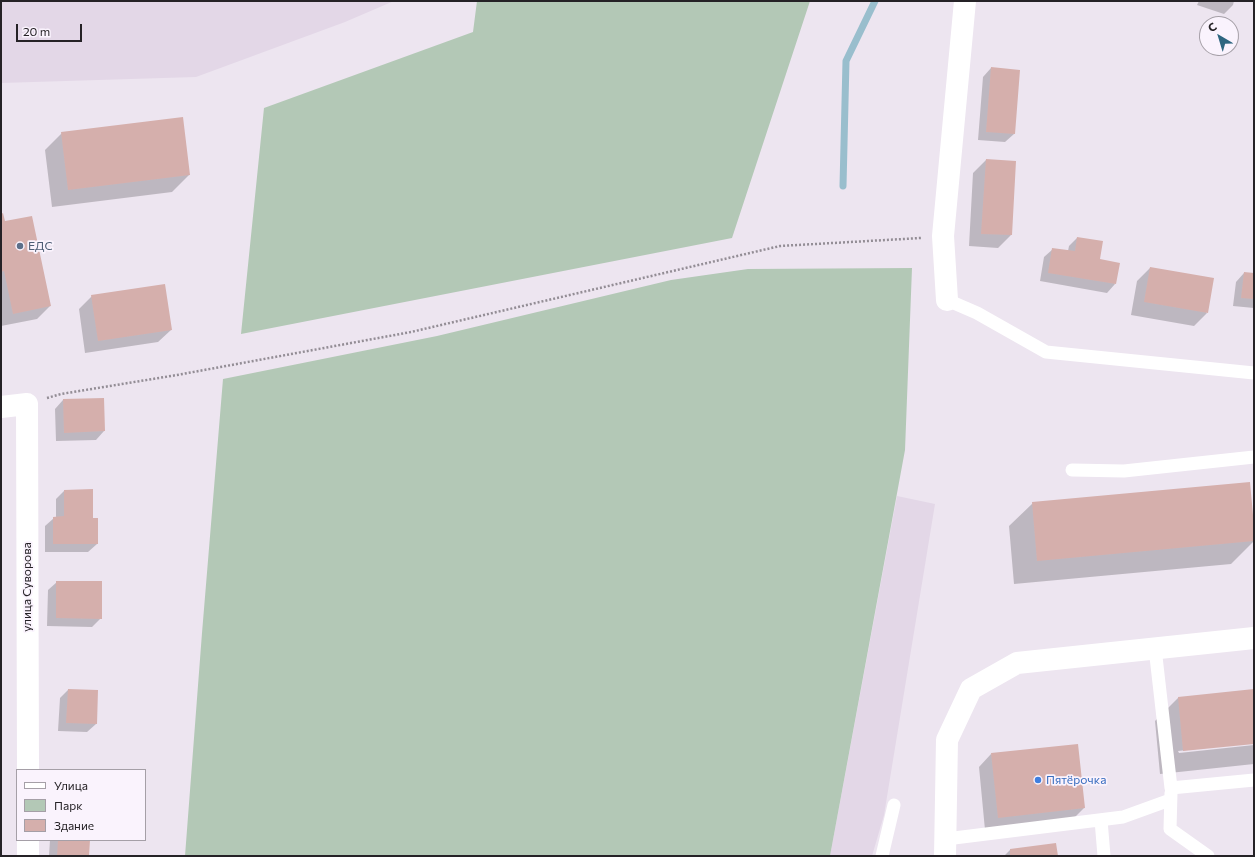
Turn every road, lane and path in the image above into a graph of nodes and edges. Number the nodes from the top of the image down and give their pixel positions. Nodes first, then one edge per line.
1 (965, 1) edge
2 (943, 236) junction
3 (947, 300) joint
4 (1254, 373) edge
5 (27, 404) junction
6 (1, 407) edge
7 (1254, 457) edge
8 (1072, 470) dead end
9 (1254, 638) edge
10 (1155, 648) junction
11 (28, 769) edge
12 (1254, 780) edge
13 (1171, 794) junction
14 (894, 805) dead end
15 (1101, 820) junction
16 (28, 841) edge
17 (946, 847) edge
18 (28, 856) edge
19 (882, 856) edge
20 (1104, 856) edge
21 (1208, 856) edge

1 - 2 street
2 - 3 street
2 - 5 path
3 - 4 lane
5 - 6 street
5 - 11 street, улица Суворова
7 - 8 lane
9 - 10 street
10 - 13 lane
10 - 17 street
12 - 13 lane
13 - 15 lane
13 - 21 lane
14 - 19 lane
15 - 17 lane
15 - 20 lane
16 - 18 street

